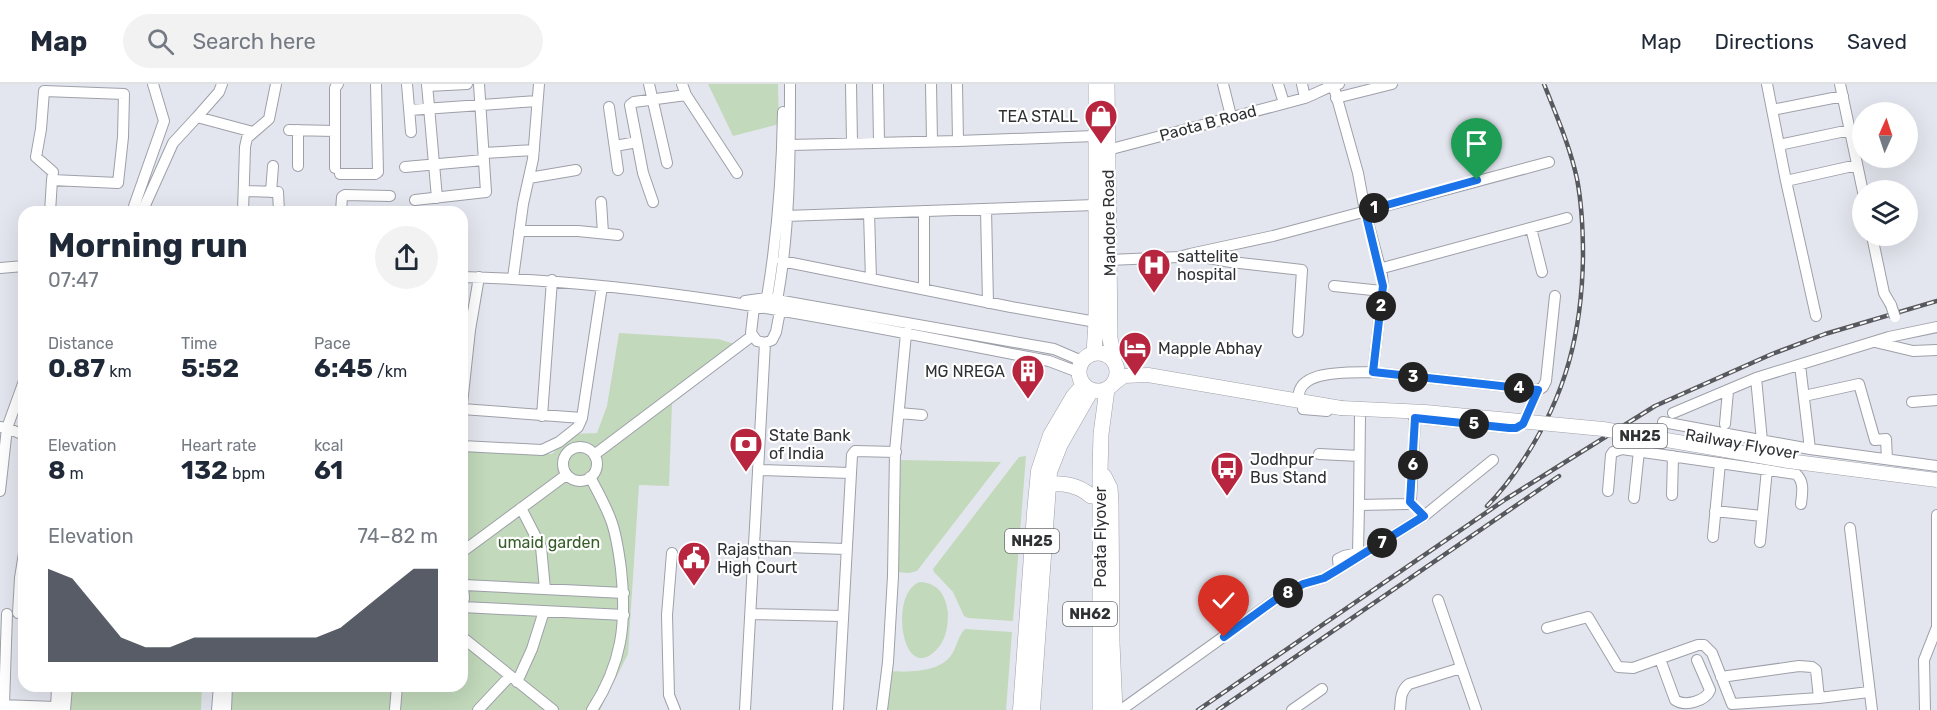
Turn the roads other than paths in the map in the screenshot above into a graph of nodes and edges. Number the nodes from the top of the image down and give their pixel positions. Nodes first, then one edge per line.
1 (153, 84) edge
2 (222, 84) edge
3 (276, 84) edge
4 (338, 84) edge
5 (376, 84) edge
6 (407, 84) edge
7 (467, 84) edge
8 (479, 84) edge
9 (539, 84) edge
10 (649, 84) edge
11 (783, 84) edge
12 (790, 84) edge
13 (850, 84) edge
14 (878, 84) edge
15 (931, 84) edge
16 (957, 84) edge
17 (1096, 84) edge
18 (1107, 84) edge
19 (1223, 84) edge
20 (1278, 84) edge
21 (1302, 84) edge
22 (1369, 84) edge
23 (1392, 84) edge
24 (1767, 84) edge
25 (1840, 84) edge
26 (427, 85) edge
27 (114, 89) edge
28 (684, 89) edge
29 (1335, 89) edge
30 (1843, 96) junction
31 (1305, 98) junction
32 (651, 100) junction
33 (537, 101) junction
34 (1284, 103) junction
35 (480, 105) junction
36 (429, 107) junction
37 (609, 107) dead end
38 (409, 110) junction
39 (1772, 110) junction
40 (1231, 116) junction
41 (197, 117) junction
42 (1850, 130) junction
43 (335, 131) junction
44 (253, 132) junction
45 (411, 132) dead end
46 (1852, 140) edge
47 (932, 141) junction
48 (958, 141) junction
49 (637, 142) junction
50 (879, 142) junction
51 (852, 144) junction
52 (790, 145) junction
53 (1779, 145) junction
54 (615, 146) junction
55 (1100, 146) junction
56 (534, 150) junction
57 (484, 156) junction
58 (1549, 162) dead end
59 (667, 163) dead end
60 (435, 165) junction
61 (273, 166) dead end
62 (298, 166) dead end
63 (1852, 166) edge
64 (405, 167) dead end
65 (576, 170) dead end
66 (618, 170) dead end
67 (737, 173) dead end
68 (529, 178) junction
69 (52, 180) junction
70 (1786, 181) junction
71 (244, 191) junction
72 (280, 192) junction
73 (390, 196) dead end
74 (437, 198) junction
75 (415, 200) dead end
76 (601, 202) dead end
77 (653, 202) dead end
78 (1095, 205) junction
79 (50, 206) edge
80 (134, 206) edge
81 (145, 206) edge
82 (243, 206) edge
83 (279, 206) edge
84 (341, 206) edge
85 (986, 209) junction
86 (924, 211) junction
87 (1365, 211) junction
88 (869, 213) junction
89 (786, 216) junction
90 (1567, 218) dead end
91 (1531, 228) junction
92 (519, 231) junction
93 (603, 233) junction
94 (618, 235) dead end
95 (1874, 246) edge
96 (1190, 254) junction
97 (1109, 260) junction
98 (782, 261) junction
99 (18, 266) edge
100 (0, 268) edge
101 (1379, 269) junction
102 (1542, 272) dead end
103 (468, 276) edge
104 (479, 277) junction
105 (513, 278) junction
106 (871, 279) junction
107 (552, 280) junction
108 (602, 286) junction
109 (1334, 286) dead end
110 (924, 289) junction
111 (1382, 291) junction
112 (1555, 296) dead end
113 (988, 303) junction
114 (770, 306) junction
115 (1816, 316) dead end
116 (468, 322) edge
117 (1096, 322) junction
118 (1937, 327) edge
119 (907, 328) junction
120 (1298, 332) dead end
121 (1901, 335) junction
122 (752, 336) junction
123 (1875, 342) junction
124 (765, 343) junction
125 (1937, 350) edge
126 (1115, 364) junction
127 (1800, 365) junction
128 (1373, 372) junction
129 (1093, 378) junction
130 (1756, 378) junction
131 (1538, 390) junction
132 (1728, 391) junction
133 (18, 395) edge
134 (1804, 396) junction
135 (1937, 400) edge
136 (1300, 402) junction
137 (1912, 402) dead end
138 (1342, 404) junction
139 (468, 408) edge
140 (899, 413) junction
141 (1673, 413) dead end
142 (922, 415) dead end
143 (1360, 415) junction
144 (542, 416) junction
145 (582, 418) junction
146 (1415, 418) junction
147 (1663, 422) dead end
148 (1725, 424) dead end
149 (4, 427) edge
150 (18, 433) edge
151 (1653, 438) junction
152 (1761, 441) junction
153 (468, 446) edge
154 (1810, 449) junction
155 (1639, 451) junction
156 (896, 452) junction
157 (1318, 454) dead end
158 (594, 455) junction
159 (1359, 456) junction
160 (1673, 456) junction
161 (1887, 459) junction
162 (1493, 460) dead end
163 (1720, 463) junction
164 (1937, 466) edge
165 (1767, 469) junction
166 (759, 470) junction
167 (1937, 471) edge
168 (1100, 472) junction
169 (850, 473) junction
170 (566, 475) junction
171 (590, 477) junction
172 (1937, 480) edge
173 (1048, 484) junction
174 (0, 491) edge
175 (1608, 491) dead end
176 (1672, 495) dead end
177 (1091, 496) junction
178 (1634, 498) dead end
179 (1410, 502) junction
180 (1801, 504) dead end
181 (1359, 505) junction
182 (521, 508) junction
183 (1715, 511) junction
184 (1937, 515) edge
185 (1424, 516) junction
186 (1762, 516) junction
187 (1095, 518) junction
188 (1850, 528) dead end
189 (1713, 537) dead end
190 (1760, 542) dead end
191 (755, 546) junction
192 (468, 548) edge
193 (846, 549) junction
194 (672, 553) dead end
195 (1339, 569) junction
196 (468, 581) edge
197 (18, 587) edge
198 (544, 589) junction
199 (624, 593) junction
200 (1437, 600) dead end
201 (468, 603) edge
202 (544, 610) junction
203 (12, 613) edge
204 (752, 614) junction
205 (624, 615) junction
206 (842, 616) junction
207 (1032, 617) junction
208 (1547, 628) dead end
209 (468, 642) edge
210 (3, 647) edge
211 (1660, 659) junction
212 (1697, 660) dead end
213 (1461, 668) junction
214 (3, 675) edge
215 (1721, 677) junction
216 (514, 679) junction
217 (1322, 688) dead end
218 (58, 692) edge
219 (65, 692) edge
220 (218, 692) edge
221 (227, 692) edge
222 (396, 692) edge
223 (1869, 692) junction
224 (1819, 698) junction
225 (2, 705) edge
226 (1733, 707) edge
227 (19, 708) edge
228 (59, 709) edge
229 (1296, 709) edge
230 (217, 710) edge
231 (226, 710) edge
232 (395, 710) edge
233 (478, 710) edge
234 (553, 710) edge
235 (592, 710) edge
236 (675, 710) edge
237 (745, 710) edge
238 (838, 710) edge
239 (882, 710) edge
240 (1020, 710) edge
241 (1033, 710) edge
242 (1090, 710) edge
243 (1100, 710) edge
244 (1115, 710) edge
245 (1121, 710) edge
246 (1400, 710) edge
247 (1476, 710) edge
248 (1872, 710) edge
249 (1925, 710) edge

1 - 80 street
2 - 41 street
3 - 44 street
4 - 43 street
5 - 43 street
6 - 38 street
7 - 26 street
8 - 35 street
9 - 33 street
10 - 32 street
11 - 114 street
12 - 52 street
13 - 51 street
14 - 50 street
15 - 47 street
16 - 48 street
17 - 55 highway, Mandore Road / NH62
18 - 55 highway, Mandore Road / NH62
19 - 40 street
20 - 34 street
21 - 31 street
22 - 29 street, Paota B Road
23 - 29 street
24 - 39 street
25 - 30 street
26 - 36 street
27 - 69 street
27 - 69 street
28 - 32 street
28 - 67 street
29 - 31 street, Paota B Road
29 - 87 street
30 - 39 street
30 - 42 street
31 - 34 street, Paota B Road
32 - 49 street
32 - 59 street
33 - 35 street
33 - 56 street
34 - 40 street, Paota B Road
35 - 36 street
35 - 57 street
36 - 38 street
36 - 60 street
37 - 54 street
38 - 45 street
39 - 53 street
40 - 55 street, Paota B Road
41 - 44 street
41 - 81 street
42 - 46 street
42 - 53 street
43 - 62 street
44 - 71 street
47 - 48 street, Paota B Road
47 - 50 street, Paota B Road
48 - 55 street, Paota B Road
49 - 54 street
49 - 77 street
50 - 51 street, Paota B Road
51 - 52 street, Paota B Road
52 - 89 street
53 - 70 street
54 - 66 street
55 - 78 highway, Mandore Road / NH62
55 - 97 highway, Mandore Road / NH62
56 - 57 street
56 - 68 street
57 - 60 street
57 - 74 street
58 - 87 street
60 - 64 street
60 - 74 street
61 - 72 street
63 - 70 street
65 - 68 street
68 - 92 street
69 - 79 street
70 - 115 street
71 - 72 street
71 - 82 street
72 - 83 street
73 - 84 street
74 - 75 street
76 - 93 street
78 - 85 street
78 - 117 highway, Mandore Road / NH62
85 - 86 street
85 - 113 street
86 - 88 street
86 - 110 street
87 - 96 street
87 - 101 street
88 - 89 street
88 - 106 street
89 - 98 street
90 - 91 street
91 - 101 street
91 - 102 street
92 - 93 street
92 - 105 street
93 - 94 street
95 - 121 street, bridge
96 - 97 street
96 - 120 street
97 - 126 highway, Mandore Road / NH62
98 - 106 street
98 - 114 street
99 - 100 street
101 - 111 street
103 - 104 street
104 - 105 street
104 - 116 street
105 - 107 street
106 - 110 street
107 - 108 street
107 - 144 street
108 - 114 street
108 - 145 street
109 - 111 street
110 - 113 street
111 - 128 street
112 - 131 street
113 - 117 street
114 - 119 street
114 - 122 street
114 - 124 street
117 - 129 highway, Mandore Road / NH62
118 - 121 street
119 - 129 street
119 - 140 street
121 - 123 street
122 - 124 street
122 - 158 street
123 - 125 street
123 - 127 street
124 - 166 street
126 - 129 highway, NH62
126 - 129 highway
126 - 136 main road, NH25
127 - 130 street
127 - 134 street
128 - 131 street
128 - 136 street
129 - 136 main road, NH25
129 - 168 highway, NH62
129 - 173 main road, NH25
129 - 177 highway, NH62
129 - 207 main road, NH25
130 - 132 street
130 - 152 street
131 - 146 street
132 - 141 street
132 - 148 street
133 - 149 street
134 - 154 street
134 - 161 street
135 - 137 street
136 - 138 main road, Railway Flyover / NH25
136 - 143 street
138 - 151 main road, Railway Flyover / NH25, bridge
138 - 167 main road, Railway Flyover / NH25
139 - 144 street
140 - 142 street
140 - 156 street
143 - 146 street
143 - 159 street
144 - 145 street
145 - 153 street
146 - 179 street
147 - 152 street
149 - 150 street
149 - 174 street
151 - 155 street
151 - 172 main road, Railway Flyover / NH25, bridge
152 - 154 street
154 - 161 street
155 - 160 street
155 - 175 street
155 - 178 street
156 - 169 street
156 - 239 street
157 - 159 street
158 - 170 street
158 - 171 street
159 - 181 street
160 - 163 street
160 - 176 street
161 - 164 street
162 - 185 street
163 - 165 street
163 - 183 street
165 - 180 street
165 - 186 street
166 - 169 street
166 - 191 street
168 - 187 highway, Poata Flyover / NH62
168 - 244 highway
169 - 193 street
170 - 171 street
170 - 182 street
171 - 199 street
173 - 177 highway
173 - 207 main road, NH25
177 - 187 highway, Poata Flyover / NH62
179 - 181 street
179 - 185 street
181 - 195 street
182 - 192 street
182 - 198 street
183 - 186 street
183 - 189 street
184 - 249 street
185 - 195 street
186 - 190 street
187 - 242 highway, Poata Flyover / NH62
187 - 243 highway, Poata Flyover / NH62
188 - 223 street
191 - 193 street
191 - 204 street
193 - 206 street
194 - 236 street
195 - 245 street
196 - 198 street
197 - 203 street
198 - 199 street
199 - 205 street
200 - 213 street
201 - 202 street
202 - 205 street
202 - 216 street
203 - 210 street
204 - 206 street
204 - 237 street
205 - 235 street
206 - 238 street
207 - 240 main road, NH25
207 - 241 main road, NH25
208 - 211 street
209 - 216 street
210 - 214 street
211 - 212 street
211 - 215 street
213 - 246 street
213 - 247 street
214 - 225 street
215 - 224 street
215 - 226 street
216 - 233 street
216 - 234 street
217 - 229 street
218 - 228 street
219 - 228 street
220 - 230 street
221 - 231 street
222 - 232 street
223 - 224 street
223 - 248 street
224 - 226 street
225 - 227 street
227 - 228 street

